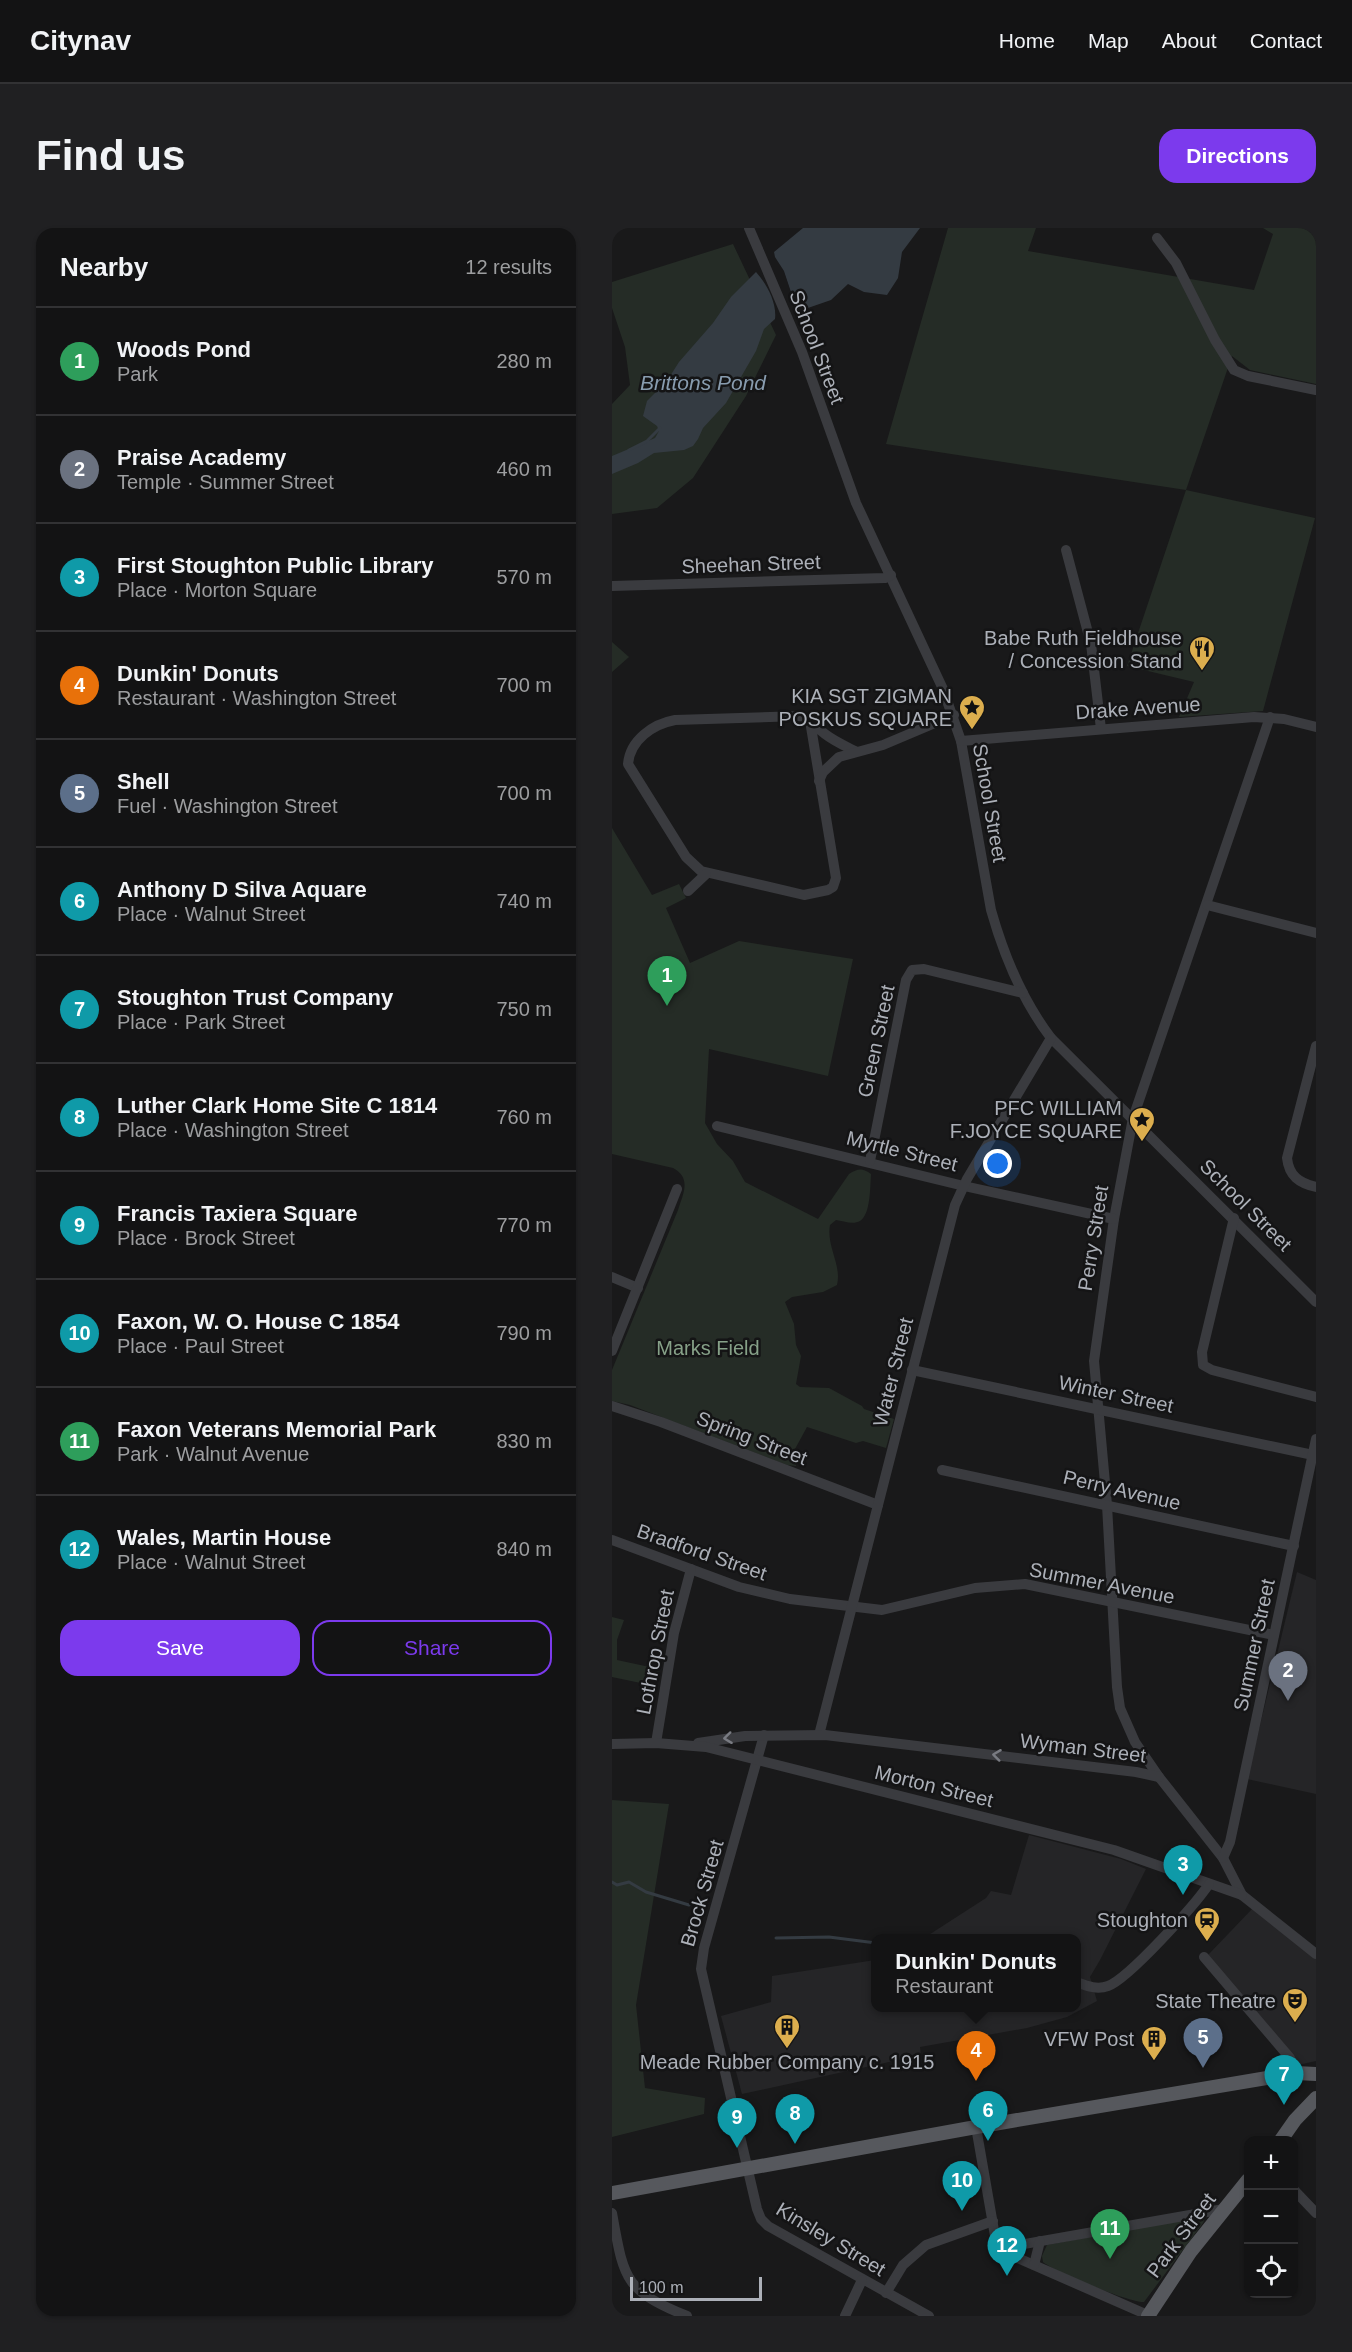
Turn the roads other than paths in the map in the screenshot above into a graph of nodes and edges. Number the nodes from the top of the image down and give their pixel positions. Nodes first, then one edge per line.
1 (749, 228) edge
2 (1157, 237) dead end
3 (1316, 390) edge
4 (1066, 550) dead end
5 (891, 575) junction
6 (612, 586) edge
7 (954, 715) junction
8 (1270, 717) junction
9 (810, 721) junction
10 (1316, 728) edge
11 (1101, 729) junction
12 (961, 741) junction
13 (855, 751) junction
14 (819, 781) junction
15 (706, 874) junction
16 (688, 891) dead end
17 (1207, 904) junction
18 (1316, 933) edge
19 (1023, 993) junction
20 (1051, 1038) junction
21 (1316, 1046) edge
22 (1133, 1118) junction
23 (717, 1126) dead end
24 (870, 1161) junction
25 (964, 1186) junction
26 (1316, 1187) edge
27 (677, 1190) dead end
28 (1234, 1218) junction
29 (1114, 1219) junction
30 (612, 1277) edge
31 (638, 1288) junction
32 (1316, 1302) edge
33 (612, 1352) edge
34 (912, 1370) junction
35 (1316, 1397) edge
36 (612, 1406) edge
37 (1099, 1409) junction
38 (1316, 1438) edge
39 (1313, 1455) junction
40 (942, 1470) dead end
41 (878, 1505) junction
42 (1107, 1505) junction
43 (612, 1540) edge
44 (1294, 1546) junction
45 (691, 1569) junction
46 (1111, 1602) junction
47 (852, 1607) junction
48 (1274, 1635) junction
49 (764, 1735) junction
50 (819, 1735) junction
51 (656, 1743) junction
52 (612, 1744) edge
53 (694, 1744) junction
54 (757, 1761) junction
55 (1159, 1777) junction
56 (1223, 1858) junction
57 (1209, 1884) junction
58 (1242, 1895) junction
59 (1316, 1954) edge
60 (1203, 1957) dead end
61 (1081, 1983) edge
62 (1316, 2065) edge
63 (1296, 2073) junction
64 (1316, 2074) edge
65 (1316, 2098) edge
66 (1316, 2110) edge
67 (976, 2127) junction
68 (1284, 2136) edge
69 (1287, 2136) edge
70 (749, 2168) junction
71 (1244, 2185) edge
72 (612, 2193) edge
73 (1298, 2195) edge
74 (1224, 2209) junction
75 (612, 2213) edge
76 (1316, 2213) edge
77 (993, 2221) junction
78 (1040, 2241) junction
79 (1002, 2248) junction
80 (1034, 2265) junction
81 (862, 2280) junction
82 (886, 2293) junction
83 (687, 2316) edge
84 (845, 2316) edge
85 (929, 2316) edge
86 (1149, 2316) edge

1 - 5 street, School Street
2 - 3 street
4 - 11 street
5 - 6 street, Sheehan Street
5 - 7 street, School Street
7 - 12 street, School Street
7 - 13 street
8 - 10 street, Drake Avenue
8 - 11 street, Drake Avenue
8 - 17 street, Perry Street
9 - 13 street
9 - 14 street
9 - 15 street
11 - 12 street, Drake Avenue
12 - 19 street, School Street
13 - 14 street
14 - 15 street
15 - 16 street
17 - 18 street
17 - 22 street, Perry Street
19 - 20 street, School Street
19 - 24 street, Green Street
20 - 22 street, School Street
20 - 25 street, Water Street
21 - 26 street
22 - 28 street, School Street
22 - 29 street, Perry Street
23 - 24 street, Myrtle Street
24 - 25 street, Myrtle Street
25 - 29 street, Myrtle Street
25 - 34 street, Water Street
27 - 31 street
28 - 32 street, School Street
28 - 35 street
29 - 37 street, Perry Street
30 - 31 street
31 - 33 street
34 - 37 street, Winter Street
34 - 41 street, Water Street
36 - 41 street, Spring Street
37 - 39 street, Winter Street
37 - 42 street, Perry Street
38 - 39 street, Summer Street
39 - 44 street, Summer Street
40 - 42 street, Perry Avenue
41 - 47 street, Water Street
42 - 44 street, Perry Avenue
42 - 46 street, Perry Street
43 - 45 street, Bradford Street
44 - 48 street, Summer Street
45 - 47 street, Bradford Street
45 - 51 street, Lothrop Street
46 - 47 street, Summer Avenue
46 - 48 street, Summer Avenue
46 - 55 street, Perry Street
47 - 50 street, Water Street
48 - 56 street, Summer Street
49 - 50 street, Wyman Street
49 -> 53 street, Wyman Street
49 - 54 street, Brock Street
55 -> 50 street, Wyman Street
51 - 52 street, Morton Street
51 - 53 street, Morton Street
53 - 54 street, Morton Street
54 - 57 street, Morton Street
54 - 70 street, Brock Street
55 - 56 street, Wyman Street
56 - 58 street, Wyman Street
57 - 58 street, Morton Street
57 - 61 street
58 - 59 street, Wyman Street
60 - 63 street
62 - 63 main road
63 - 64 main road
63 - 67 main road
65 - 68 main road
66 - 69 main road
67 - 70 main road
67 - 77 street
70 - 72 main road
70 - 81 street, Kinsley Street
71 - 74 main road, Park Street
73 - 76 street
74 - 78 street
74 - 86 main road, Park Street
75 - 83 street
77 - 79 street
77 - 82 street
78 - 79 street
78 - 80 street
79 - 80 street
80 - 86 street
81 - 82 street, Kinsley Street
81 - 84 street
82 - 85 street, Kinsley Street

